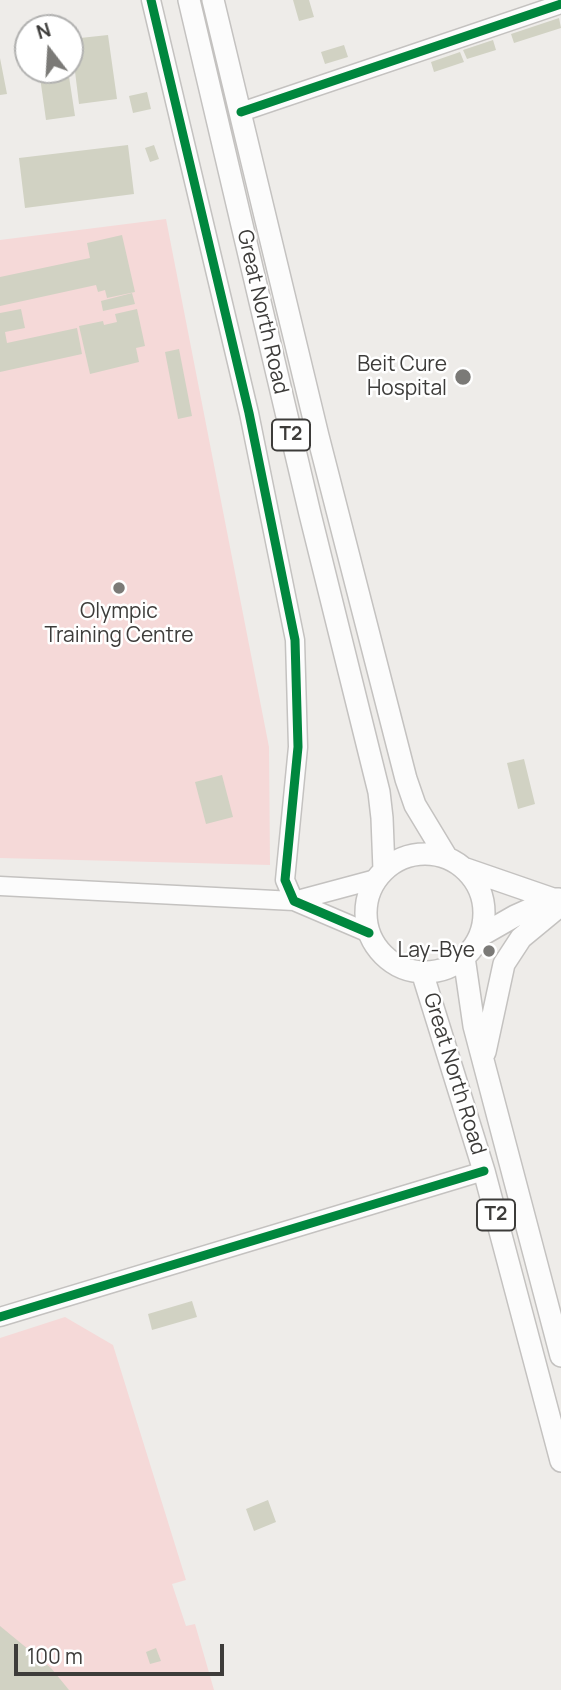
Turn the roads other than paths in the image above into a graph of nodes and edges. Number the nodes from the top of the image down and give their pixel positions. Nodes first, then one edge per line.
1 (150, 0) edge
2 (189, 0) edge
3 (213, 0) edge
4 (561, 4) edge
5 (241, 112) junction
6 (447, 858) junction
7 (466, 869) junction
8 (380, 875) junction
9 (0, 886) edge
10 (294, 901) junction
11 (558, 901) edge
12 (369, 933) junction
13 (480, 936) junction
14 (464, 957) junction
15 (422, 972) junction
16 (483, 1061) junction
17 (484, 1171) junction
18 (0, 1317) edge
19 (561, 1356) edge
20 (561, 1461) edge

1 - 10 street
2 - 8 main road, Great North Road / T2
3 - 5 main road, Great North Road / T2
4 - 5 street
5 - 6 main road, Great North Road / T2
6 - 7 main road, T2
6 - 8 main road, T2
7 - 11 main road
7 - 13 main road
8 - 10 street
8 - 12 main road, T2
9 - 10 street
10 - 12 street
11 - 13 main road
11 - 16 main road
12 - 15 main road
13 - 14 main road
14 - 15 main road
14 - 16 main road, Great North Road / T2
15 - 17 main road, Great North Road / T2
16 - 19 main road, Great North Road / T2
17 - 18 street
17 - 20 main road, Great North Road / T2

